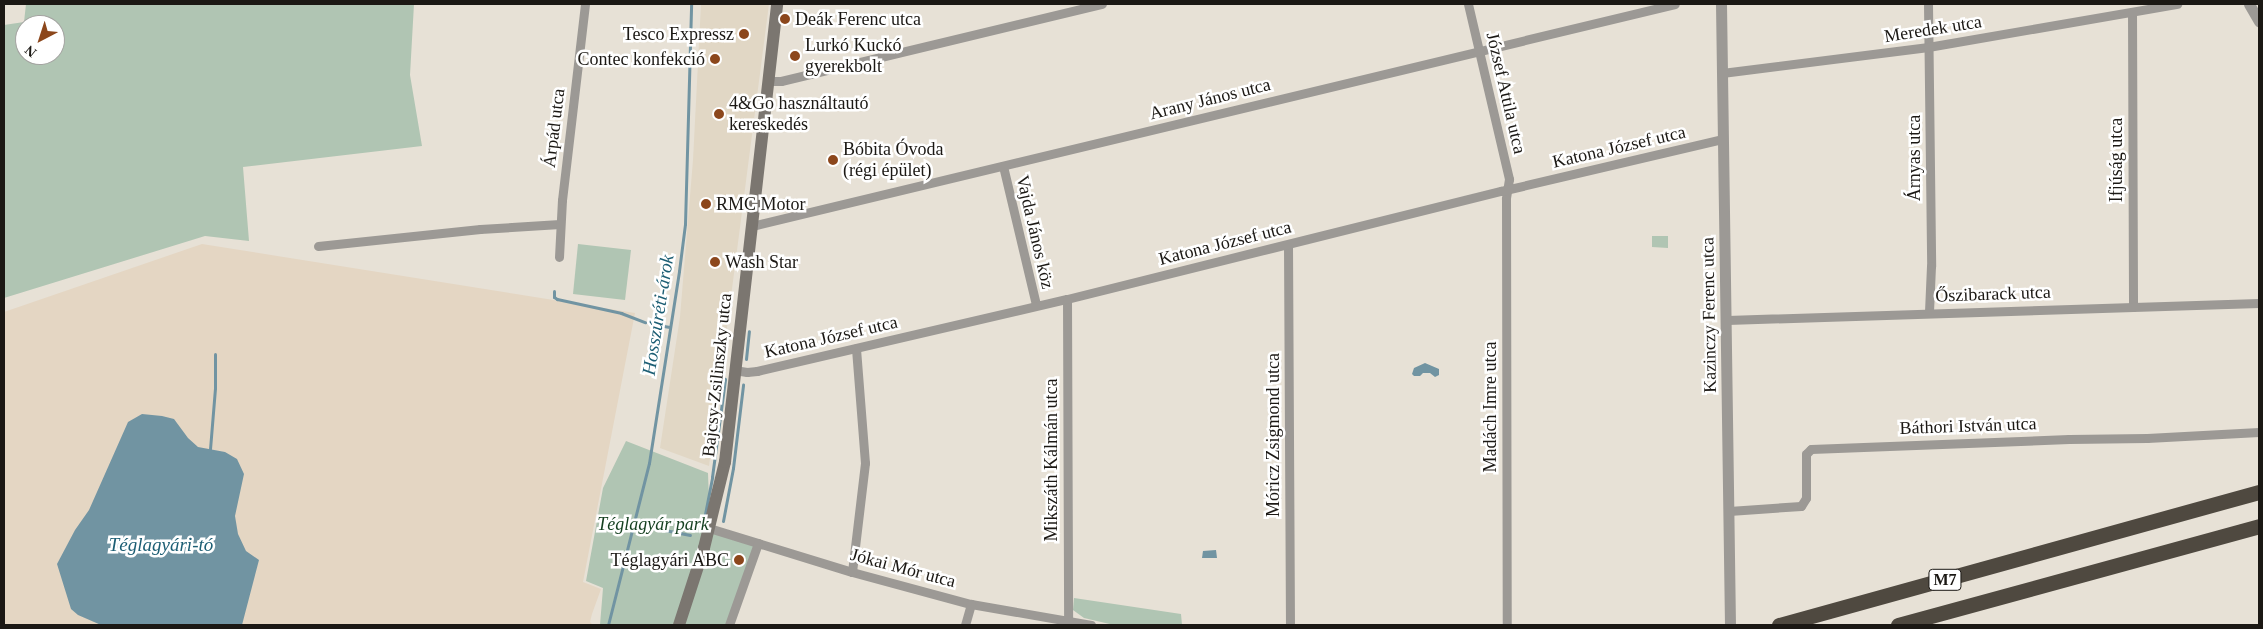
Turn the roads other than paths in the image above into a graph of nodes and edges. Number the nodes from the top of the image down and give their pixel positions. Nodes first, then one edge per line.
1 (585, 4) edge
2 (777, 4) edge
3 (1102, 4) edge
4 (1468, 4) edge
5 (1675, 4) edge
6 (1720, 4) edge
7 (1928, 4) edge
8 (2176, 4) edge
9 (2249, 4) edge
10 (2132, 12) junction
11 (2259, 21) edge
12 (1928, 47) junction
13 (1480, 50) junction
14 (1722, 73) junction
15 (768, 81) junction
16 (1723, 139) junction
17 (1003, 166) junction
18 (1508, 190) junction
19 (560, 224) junction
20 (752, 226) junction
21 (1288, 244) junction
22 (318, 246) dead end
23 (559, 257) dead end
24 (1067, 299) junction
25 (2259, 303) edge
26 (1036, 305) junction
27 (2133, 307) junction
28 (1929, 312) junction
29 (1727, 320) junction
30 (856, 348) junction
31 (734, 370) junction
32 (2259, 432) edge
33 (2259, 485) edge
34 (2259, 492) edge
35 (1729, 511) junction
36 (2259, 526) edge
37 (710, 528) junction
38 (2111, 534) junction
39 (758, 543) junction
40 (852, 572) junction
41 (971, 604) junction
42 (1068, 620) junction
43 (679, 625) edge
44 (729, 625) edge
45 (964, 625) edge
46 (1091, 625) edge
47 (1290, 625) edge
48 (1507, 625) edge
49 (1730, 625) edge
50 (1779, 625) edge
51 (1898, 625) edge

1 - 19 street, Árpád utca
2 - 15 main road, Bajcsy-Zsilinszky utca
3 - 15 street
4 - 13 street, József Attila utca
5 - 13 street, Arany János utca
6 - 14 street, Kazinczy Ferenc utca
7 - 12 street, Árnyas utca
8 - 10 street, Meredek utca
9 - 11 street
10 - 12 street, Meredek utca
10 - 27 street, Ifjúság utca
12 - 14 street, Meredek utca
12 - 28 street, Árnyas utca
13 - 17 street, Arany János utca
13 - 18 street, József Attila utca
14 - 16 street, Kazinczy Ferenc utca
15 - 20 main road, Bajcsy-Zsilinszky utca
16 - 18 street, Katona József utca
16 - 29 street, Kazinczy Ferenc utca
17 - 20 street, Arany János utca
17 - 26 street, Vajda János köz
18 - 21 street, Katona József utca
18 - 48 street, Madách Imre utca
19 - 22 street
19 - 23 street, Árpád utca
20 - 31 main road, Bajcsy-Zsilinszky utca
21 - 24 street, Katona József utca
21 - 47 street, Móricz Zsigmond utca
24 - 26 street, Katona József utca
24 - 42 street, Mikszáth Kálmán utca
25 - 27 street, Őszibarack utca
26 - 30 street, Katona József utca
27 - 28 street, Őszibarack utca
28 - 29 street, Őszibarack utca
29 - 35 street, Kazinczy Ferenc utca
30 - 31 street, Katona József utca
30 - 40 street
31 - 37 main road, Bajcsy-Zsilinszky utca
32 - 35 street, Báthori István utca
33 - 38 highway
34 - 38 highway, M7
35 - 49 street, Kazinczy Ferenc utca
36 - 51 highway, M7
37 - 39 street, Jókai Mór utca
37 - 43 main road, Bajcsy-Zsilinszky utca
38 - 50 highway, M7
39 - 40 street, Jókai Mór utca
39 - 44 street
40 - 41 street, Jókai Mór utca
41 - 42 street, Jókai Mór utca
41 - 45 street
42 - 46 street, Jókai Mór utca

